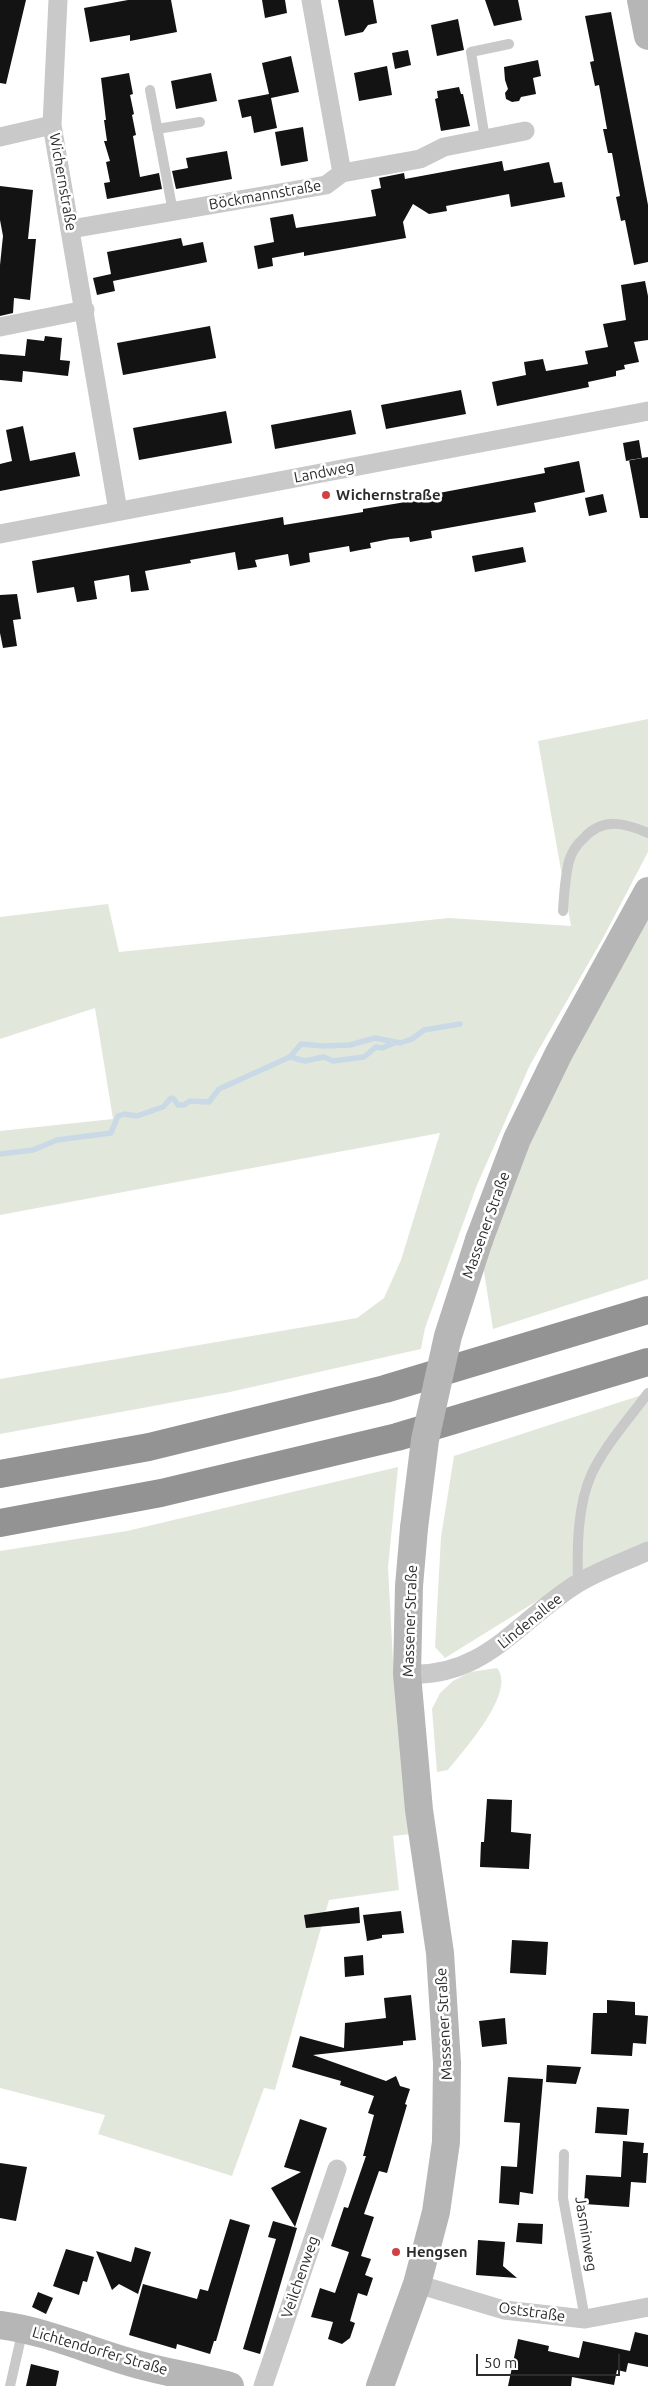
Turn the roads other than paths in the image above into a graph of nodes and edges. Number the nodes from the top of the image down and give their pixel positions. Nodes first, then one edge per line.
1 (58, 0) edge
2 (311, 0) edge
3 (641, 0) edge
4 (648, 36) edge
5 (509, 44) dead end
6 (150, 90) dead end
7 (200, 122) dead end
8 (52, 125) junction
9 (157, 129) junction
10 (525, 131) dead end
11 (0, 137) edge
12 (485, 139) junction
13 (342, 173) junction
14 (173, 212) junction
15 (71, 229) junction
16 (85, 310) junction
17 (0, 326) edge
18 (648, 411) edge
19 (118, 511) junction
20 (0, 534) edge
21 (648, 833) edge
22 (648, 891) edge
23 (563, 911) dead end
24 (648, 1310) edge
25 (648, 1362) edge
26 (648, 1393) edge
27 (0, 1474) edge
28 (0, 1524) edge
29 (648, 1551) edge
30 (578, 1584) junction
31 (407, 1674) junction
32 (564, 2154) dead end
33 (337, 2169) dead end
34 (418, 2284) junction
35 (648, 2307) edge
36 (585, 2318) junction
37 (12, 2327) edge
38 (219, 2385) edge
39 (10, 2386) edge
40 (263, 2386) edge
41 (380, 2386) edge

1 - 8 street, Wichernstraße
2 - 13 street
3 - 4 main road
5 - 12 lane
6 - 9 lane
7 - 9 lane
8 - 11 street
8 - 15 street, Wichernstraße
9 - 14 lane
10 - 12 street
12 - 13 street
13 - 14 street, Böckmannstraße
14 - 15 street, Böckmannstraße
15 - 16 street, Wichernstraße
16 - 17 street
16 - 19 street, Wichernstraße
18 - 19 street, Landweg
19 - 20 street, Landweg
21 - 23 lane
22 - 31 main road, Massener Straße, bridge
24 - 27 highway
25 - 28 highway
26 - 30 lane
29 - 30 street, Lindenallee
30 - 31 street, Lindenallee
31 - 34 main road, Massener Straße
32 - 36 lane, Jasminweg
33 - 40 street, Veilchenweg
34 - 36 street, Oststraße
34 - 41 main road, Massener Straße
35 - 36 street, Oststraße
37 - 38 main road, Lichtendorfer Straße
37 - 39 lane

